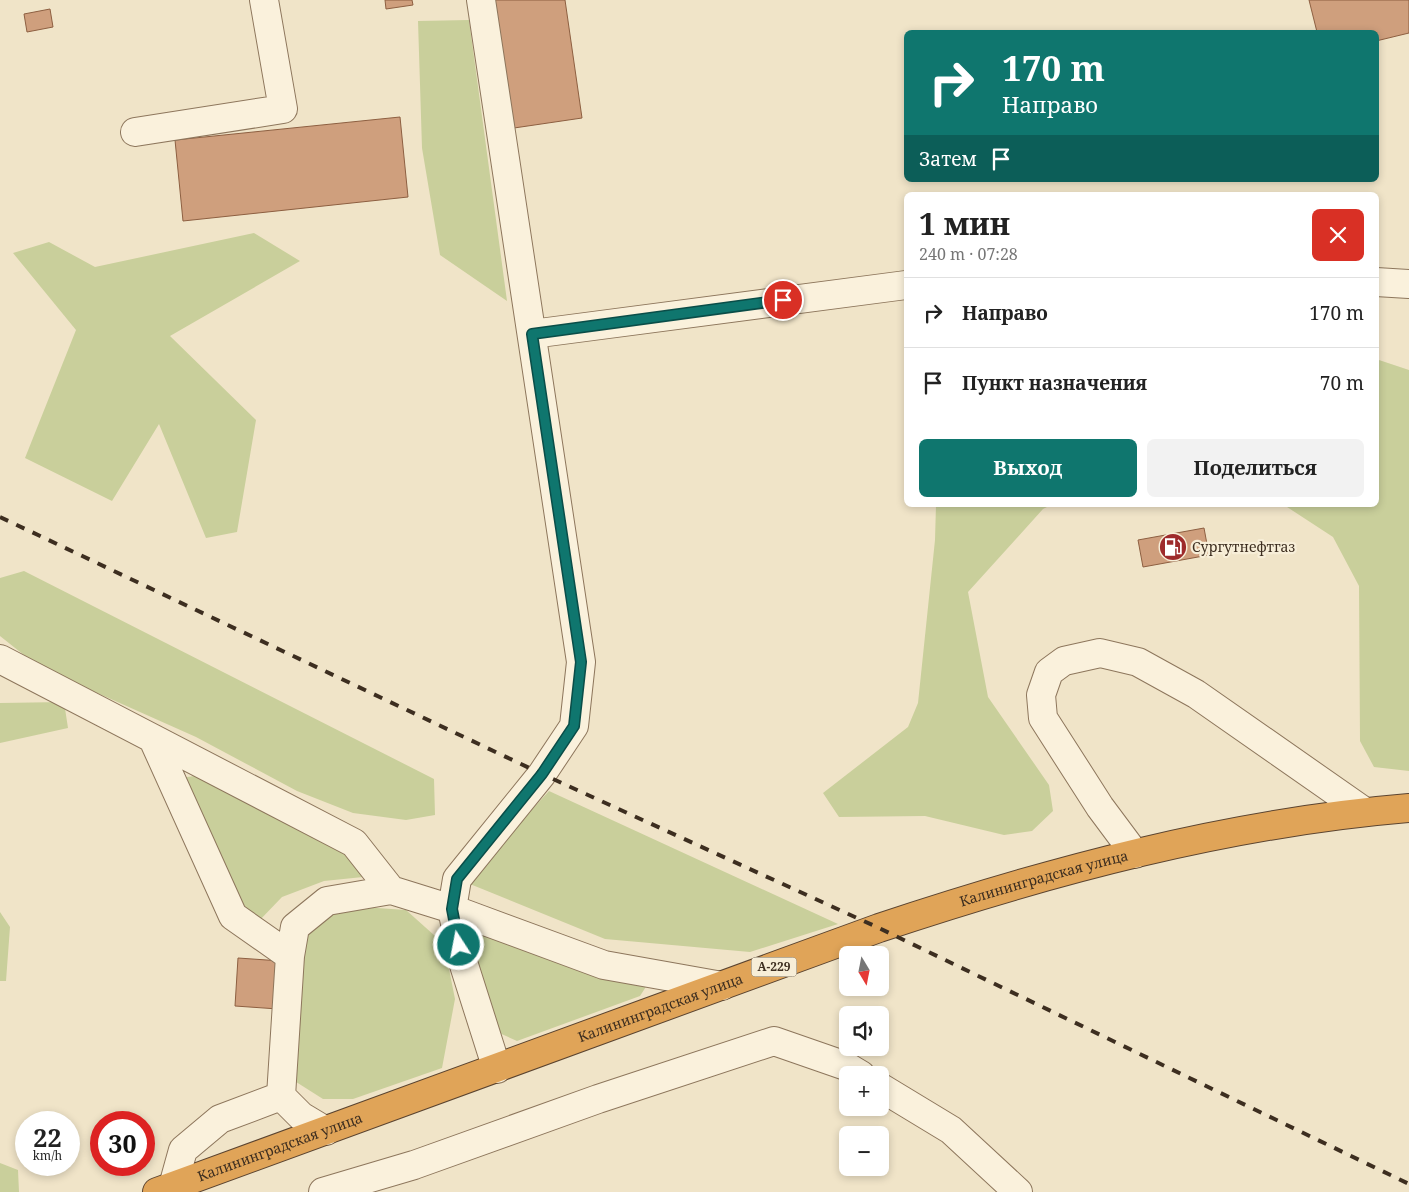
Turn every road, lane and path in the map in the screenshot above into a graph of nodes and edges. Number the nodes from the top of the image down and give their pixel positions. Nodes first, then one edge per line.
1 (264, 0) edge
2 (481, 0) edge
3 (135, 132) dead end
4 (1379, 282) edge
5 (1409, 284) edge
6 (904, 285) edge
7 (532, 334) junction
8 (0, 659) edge
9 (153, 739) junction
10 (1409, 808) edge
11 (1365, 812) junction
12 (1135, 854) junction
13 (391, 890) junction
14 (452, 909) junction
15 (290, 956) junction
16 (722, 986) junction
17 (846, 1066) edge
18 (497, 1069) junction
19 (889, 1092) edge
20 (281, 1096) junction
21 (326, 1131) junction
22 (168, 1190) edge
23 (323, 1192) edge
24 (1018, 1192) edge

1 - 3 street
2 - 7 street
4 - 5 street
6 - 7 street
7 - 14 street
8 - 9 street
9 - 13 street
9 - 15 street
10 - 11 highway, Калининградская улица / А-229
11 - 12 highway, Калининградская улица / А-229
11 - 12 street
12 - 16 highway, Калининградская улица / А-229
13 - 14 street
13 - 15 street
14 - 16 street
14 - 18 street
15 - 20 street
16 - 18 highway, Калининградская улица / А-229
17 - 23 street
18 - 21 highway, Калининградская улица / А-229
19 - 24 street
20 - 21 street
20 - 22 street
21 - 22 highway, Калининградская улица / А-229

